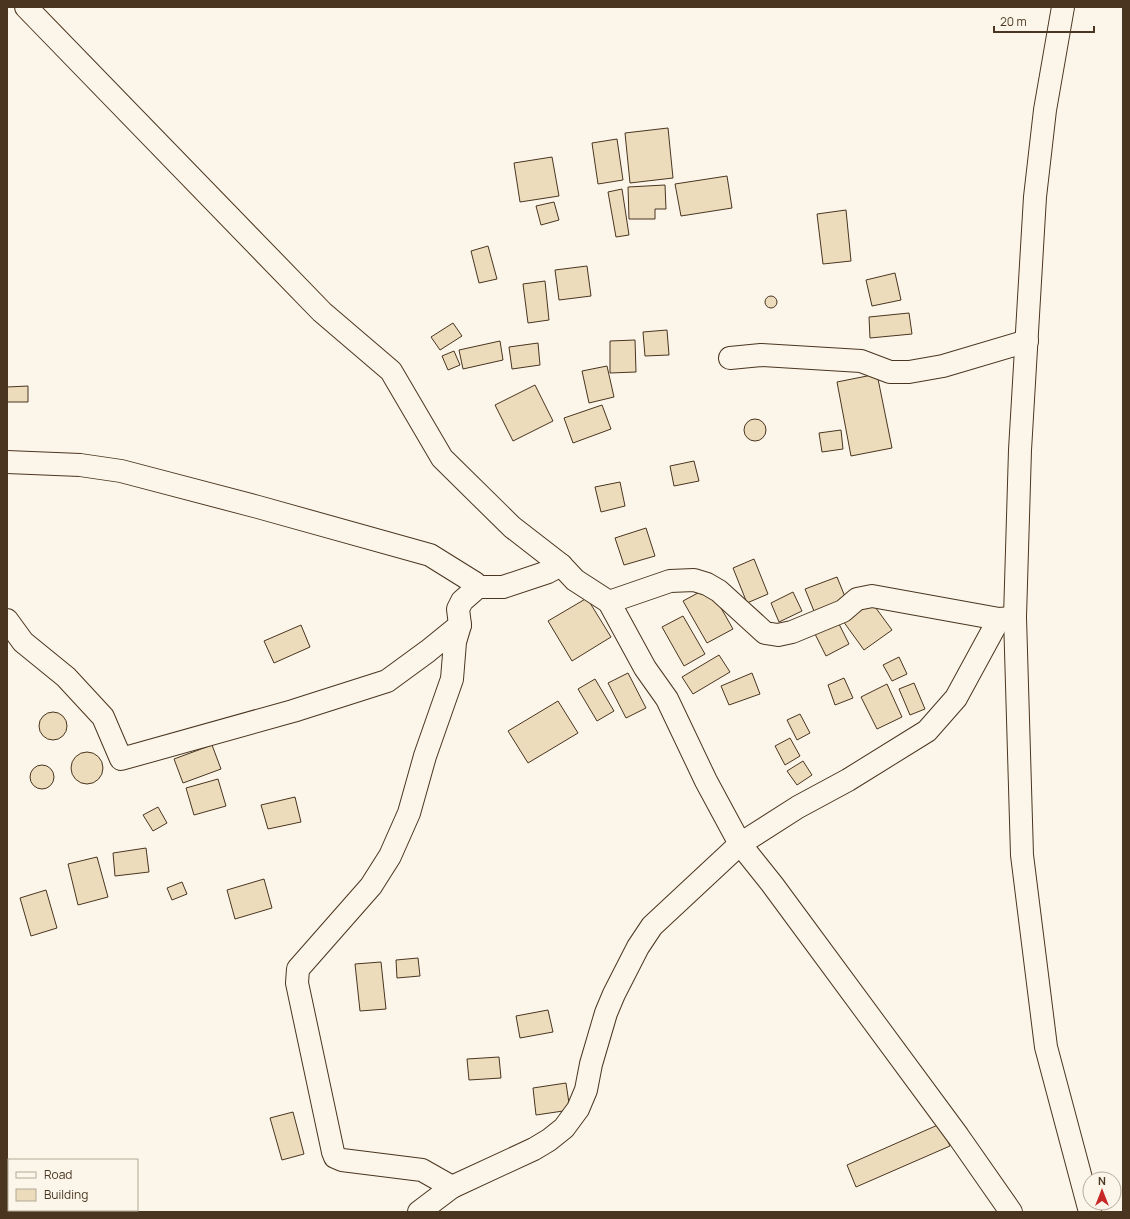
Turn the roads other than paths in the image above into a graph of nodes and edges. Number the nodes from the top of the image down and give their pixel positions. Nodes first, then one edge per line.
1 (26, 7) edge
2 (1063, 7) edge
3 (1027, 342) junction
4 (730, 358) dead end
5 (7, 462) edge
6 (561, 566) junction
7 (478, 587) junction
8 (609, 602) junction
9 (1007, 618) junction
10 (7, 620) edge
11 (460, 625) junction
12 (740, 844) junction
13 (452, 1187) junction
14 (419, 1212) edge
15 (1011, 1212) edge
16 (1090, 1212) edge

1 - 6 street
2 - 3 street
3 - 4 street
3 - 9 street
5 - 7 street
6 - 7 street
6 - 8 street
7 - 11 street
8 - 9 street
8 - 12 street
9 - 12 street
9 - 16 street
10 - 11 street
11 - 13 street
12 - 13 street
12 - 15 street
13 - 14 street

